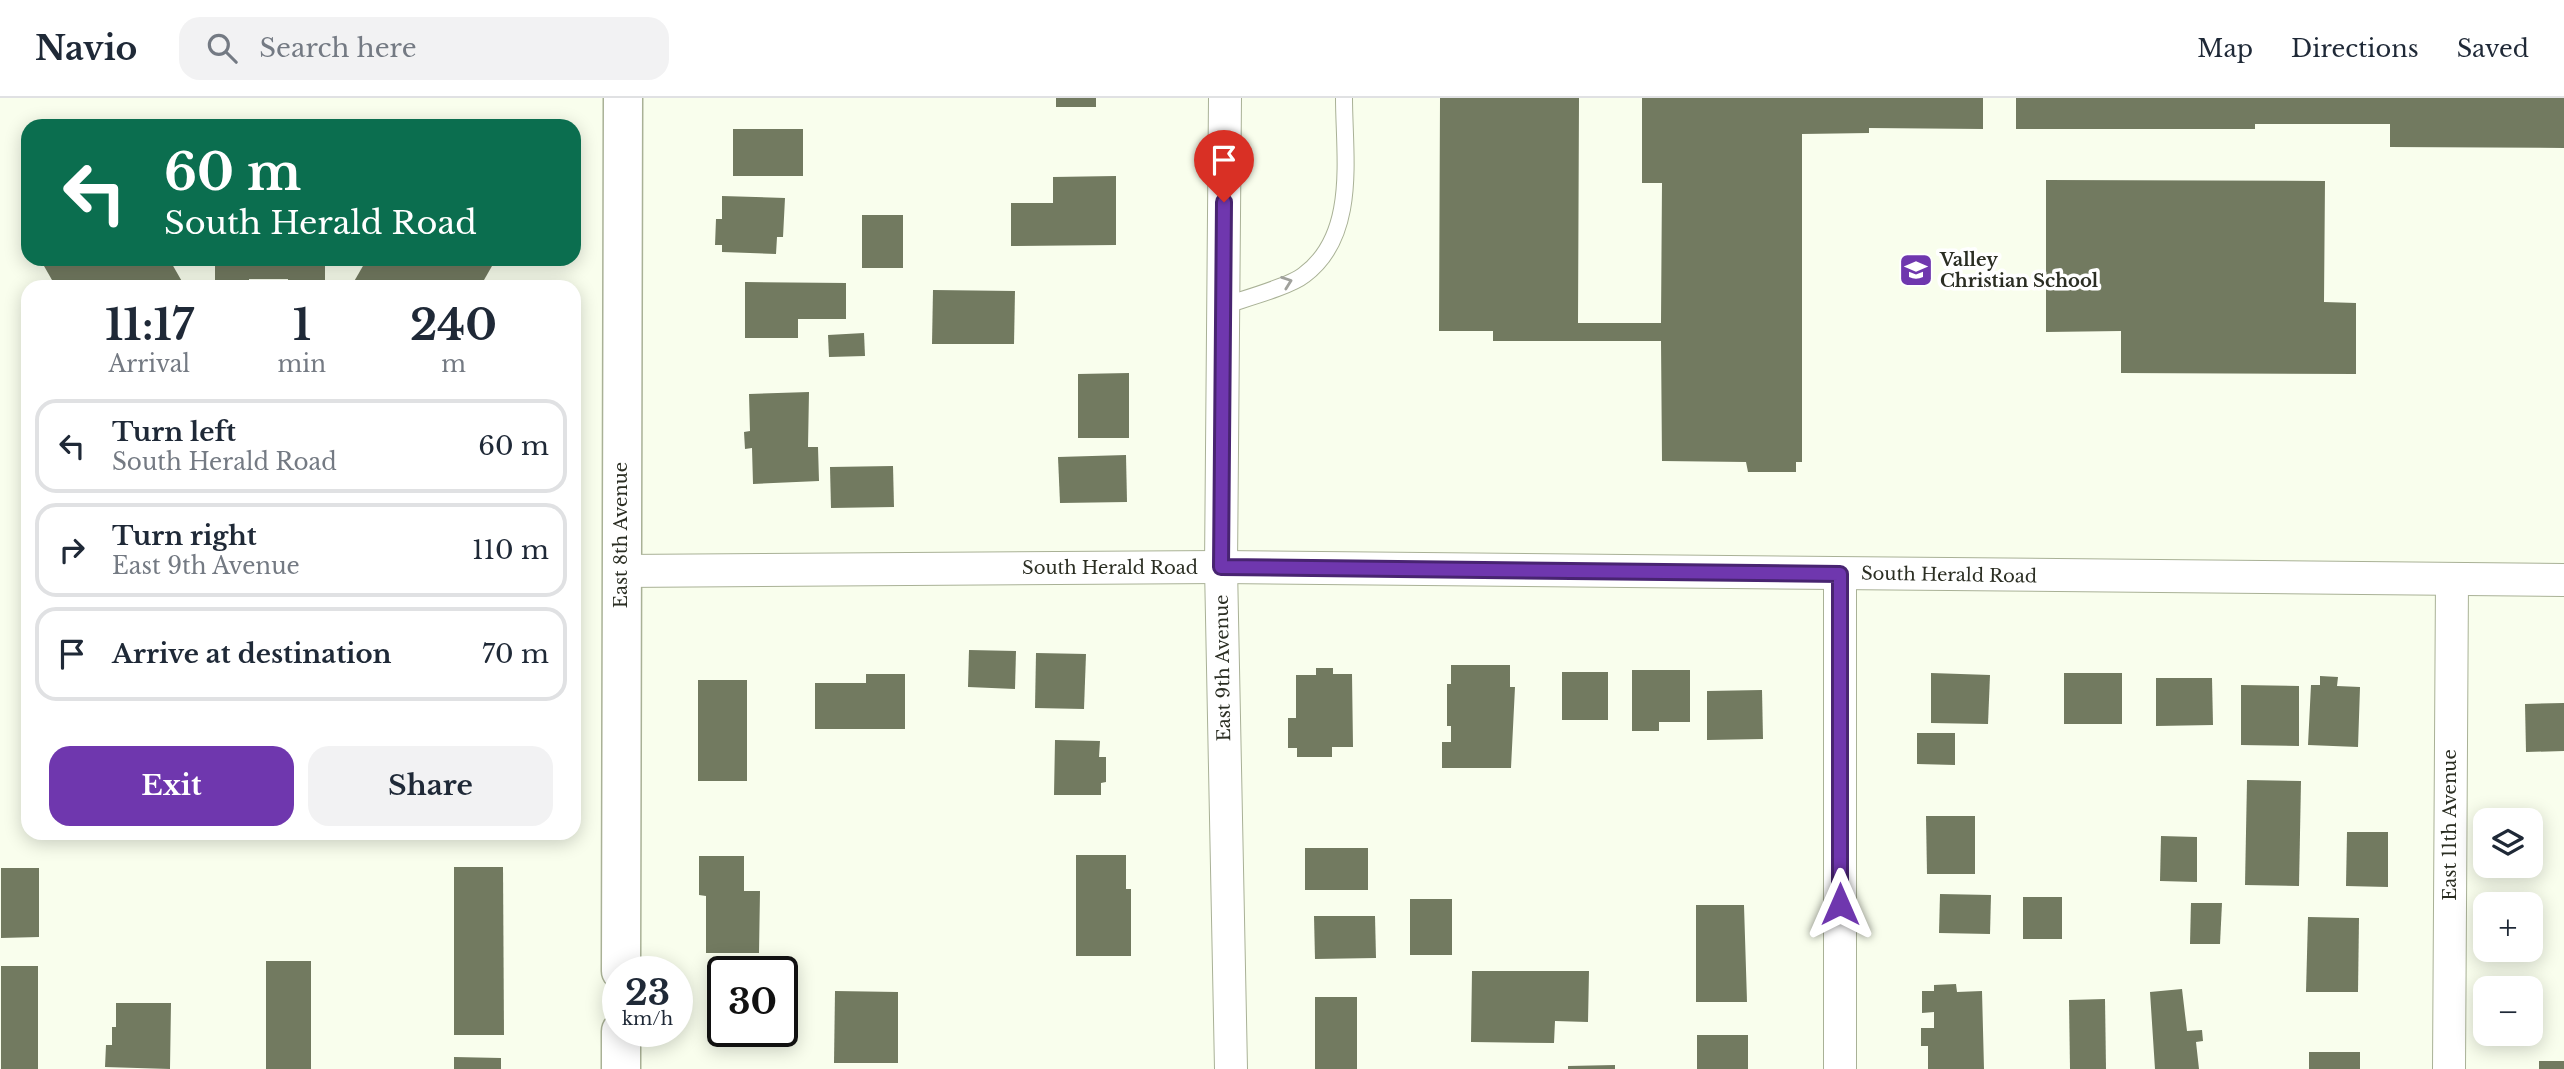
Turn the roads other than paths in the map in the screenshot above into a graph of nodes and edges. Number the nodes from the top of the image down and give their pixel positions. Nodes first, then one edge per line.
1 (623, 98) edge
2 (1225, 98) edge
3 (1344, 98) edge
4 (1223, 306) junction
5 (1221, 567) junction
6 (621, 571) junction
7 (1840, 574) junction
8 (2564, 580) edge
9 (2452, 581) junction
10 (621, 956) edge
11 (621, 1047) edge
12 (621, 1069) edge
13 (1230, 1069) edge
14 (1840, 1069) edge
15 (2449, 1069) edge

1 - 6 street, East 8th Avenue
2 - 4 street, East 9th Avenue
4 -> 3 lane
4 - 5 street, East 9th Avenue
5 - 6 street, South Herald Road
5 - 7 street, South Herald Road
5 - 13 street, East 9th Avenue
6 - 10 street, East 8th Avenue
7 - 9 street, South Herald Road
7 - 14 street
8 - 9 street, South Herald Road
9 - 15 street, East 11th Avenue
11 - 12 street

